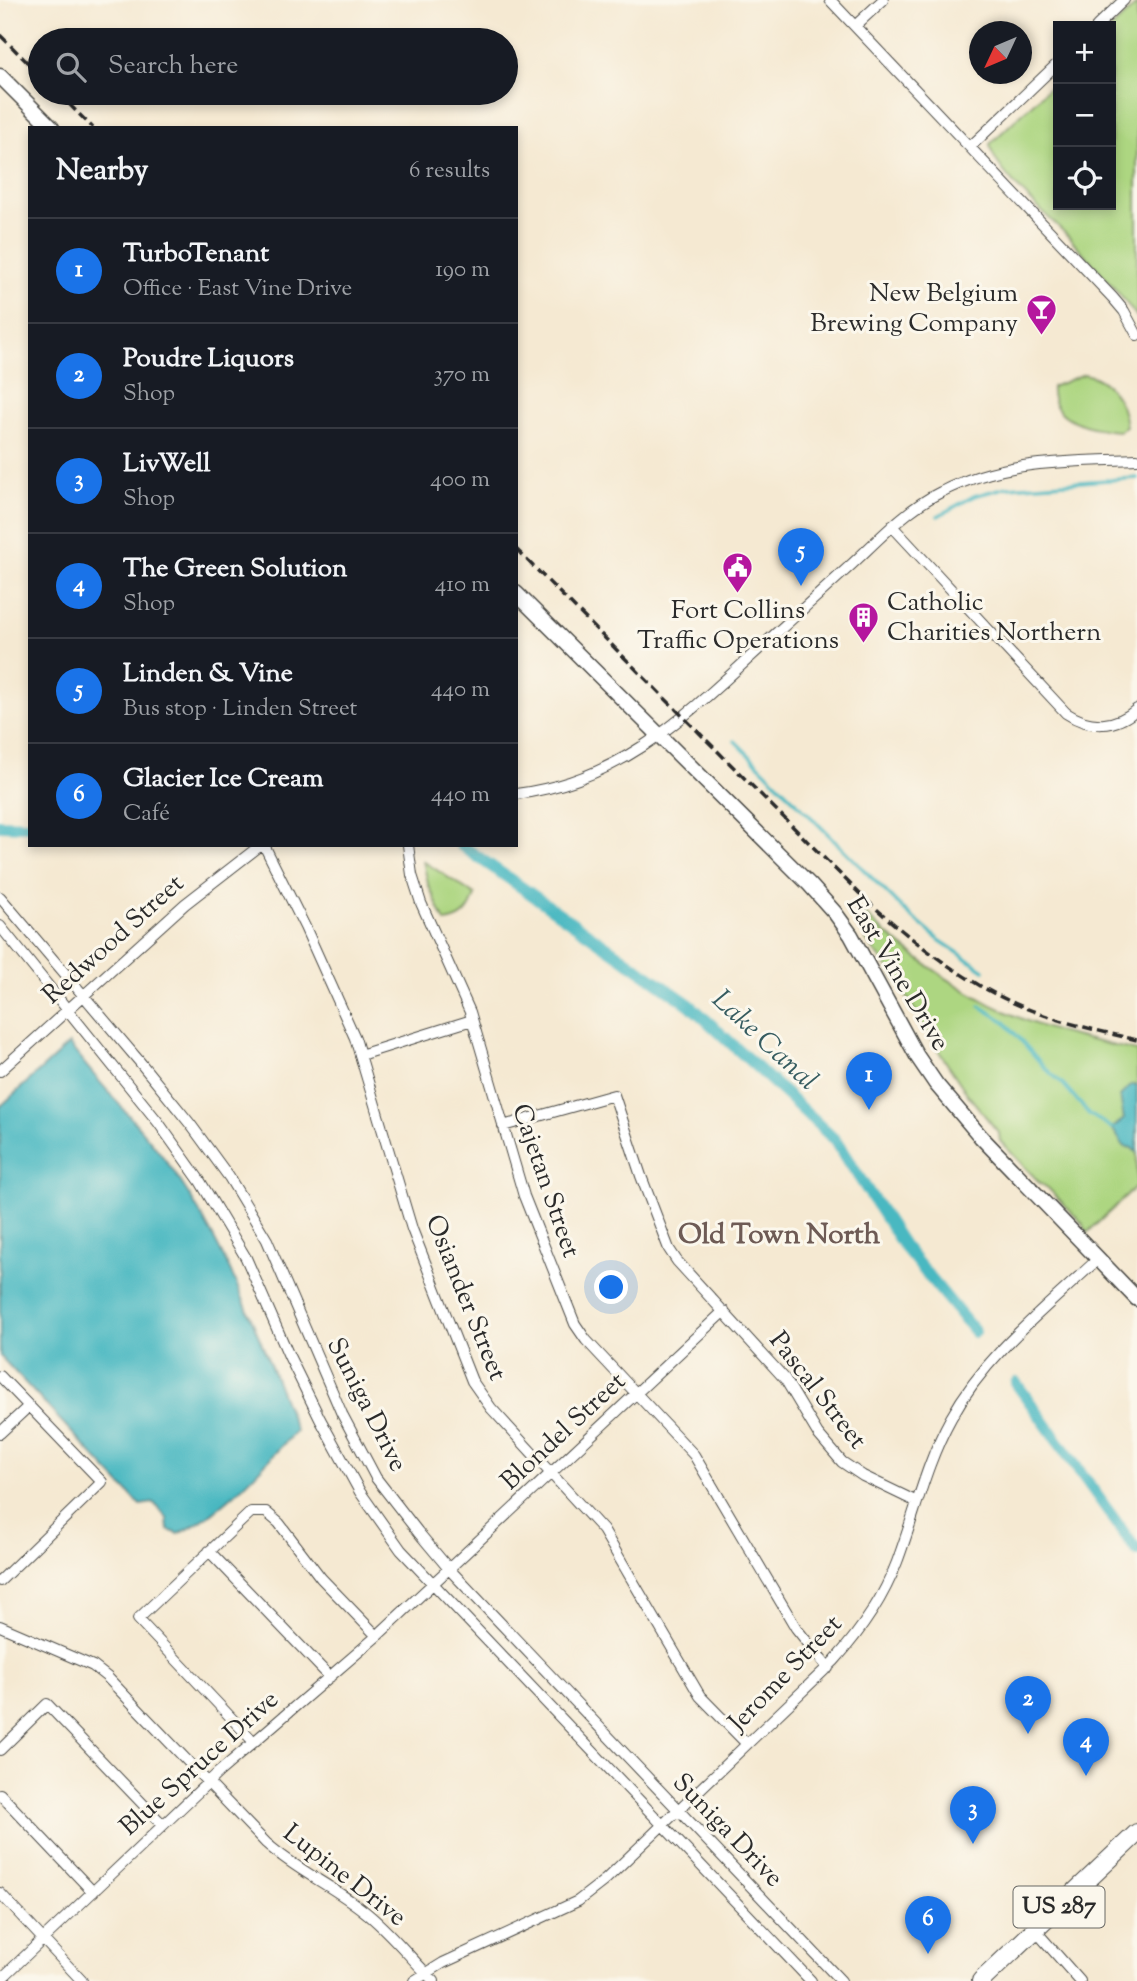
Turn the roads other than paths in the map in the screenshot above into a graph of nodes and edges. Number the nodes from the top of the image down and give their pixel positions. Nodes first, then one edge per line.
1 (830, 0) edge
2 (883, 0) edge
3 (1125, 0) edge
4 (1102, 21) edge
5 (855, 26) junction
6 (1053, 68) edge
7 (0, 76) edge
8 (28, 104) edge
9 (29, 105) edge
10 (50, 126) edge
11 (970, 147) junction
12 (1137, 335) edge
13 (1137, 459) edge
14 (892, 526) junction
15 (518, 595) edge
16 (1137, 709) edge
17 (660, 736) junction
18 (518, 794) edge
19 (260, 847) edge
20 (264, 847) edge
21 (408, 847) edge
22 (0, 897) edge
23 (0, 926) edge
24 (85, 996) junction
25 (67, 1011) junction
26 (472, 1020) junction
27 (360, 1055) junction
28 (0, 1072) edge
29 (503, 1126) junction
30 (1099, 1258) junction
31 (1137, 1299) edge
32 (724, 1311) junction
33 (0, 1376) edge
34 (636, 1393) junction
35 (29, 1406) junction
36 (0, 1433) edge
37 (551, 1473) junction
38 (918, 1502) junction
39 (209, 1551) junction
40 (449, 1569) junction
41 (0, 1580) edge
42 (433, 1584) junction
43 (0, 1626) edge
44 (377, 1636) junction
45 (828, 1668) junction
46 (330, 1677) junction
47 (254, 1742) junction
48 (747, 1744) junction
49 (0, 1750) edge
50 (208, 1782) junction
51 (0, 1794) edge
52 (678, 1810) junction
53 (163, 1825) junction
54 (663, 1825) junction
55 (1137, 1833) edge
56 (93, 1892) junction
57 (0, 1893) edge
58 (1035, 1930) junction
59 (43, 1939) junction
60 (425, 1972) junction
61 (0, 1980) edge
62 (82, 1981) edge
63 (414, 1981) edge
64 (434, 1981) edge
65 (811, 1981) edge
66 (841, 1981) edge
67 (981, 1981) edge
68 (1080, 1981) edge

1 - 5 street
2 - 5 street
3 - 4 street
5 - 11 street
6 - 11 street
7 - 8 main road
9 - 10 main road
11 - 12 street
13 - 14 street
14 - 16 street
14 - 17 street
15 - 17 main road, East Vine Drive
17 - 18 street
17 - 30 main road, East Vine Drive
19 - 24 street, Redwood Street
20 - 27 street, Osiander Street
21 - 26 street, Cajetan Street
22 - 24 street, Suniga Drive
23 - 25 street, Suniga Drive
24 - 25 street, Redwood Street
24 - 40 street, Suniga Drive
25 - 28 street, Redwood Street
25 - 42 street, Suniga Drive
26 - 27 street
26 - 29 street, Cajetan Street
27 - 37 street, Osiander Street
29 - 32 street, Pascal Street
29 - 34 street, Cajetan Street
30 - 31 main road, East Vine Drive
30 - 38 street, Jerome Street
32 - 34 street, Blondel Street
32 - 38 street, Pascal Street
33 - 35 street
34 - 37 street, Blondel Street
34 - 45 street, Cajetan Street
35 - 36 street
35 - 41 street
37 - 40 street, Blondel Street
37 - 48 street, Osiander Street
38 - 45 street, Jerome Street
39 - 44 street
39 - 46 street
39 - 47 street
40 - 42 street, Blondel Street
40 - 52 street, Suniga Drive
42 - 44 street, Blue Spruce Drive
42 - 54 street, Suniga Drive
43 - 50 street, Lupine Drive
44 - 46 street, Blue Spruce Drive
45 - 48 street, Jerome Street
46 - 47 street, Blue Spruce Drive
47 - 50 street, Blue Spruce Drive
48 - 52 street, Jerome Street
49 - 53 street
50 - 53 street, Blue Spruce Drive
50 - 60 street, Lupine Drive
51 - 56 street
52 - 54 street, Jerome Street
52 - 66 street, Suniga Drive
53 - 56 street, Blue Spruce Drive
54 - 60 street, Jerome Street
54 - 65 street, Suniga Drive
55 - 58 highway, US 287
56 - 59 street, Blue Spruce Drive
57 - 59 street
58 - 67 highway, US 287
58 - 68 street
59 - 61 street, Blue Spruce Drive
59 - 62 street
60 - 63 street, Jerome Street
60 - 64 street, Lupine Drive

